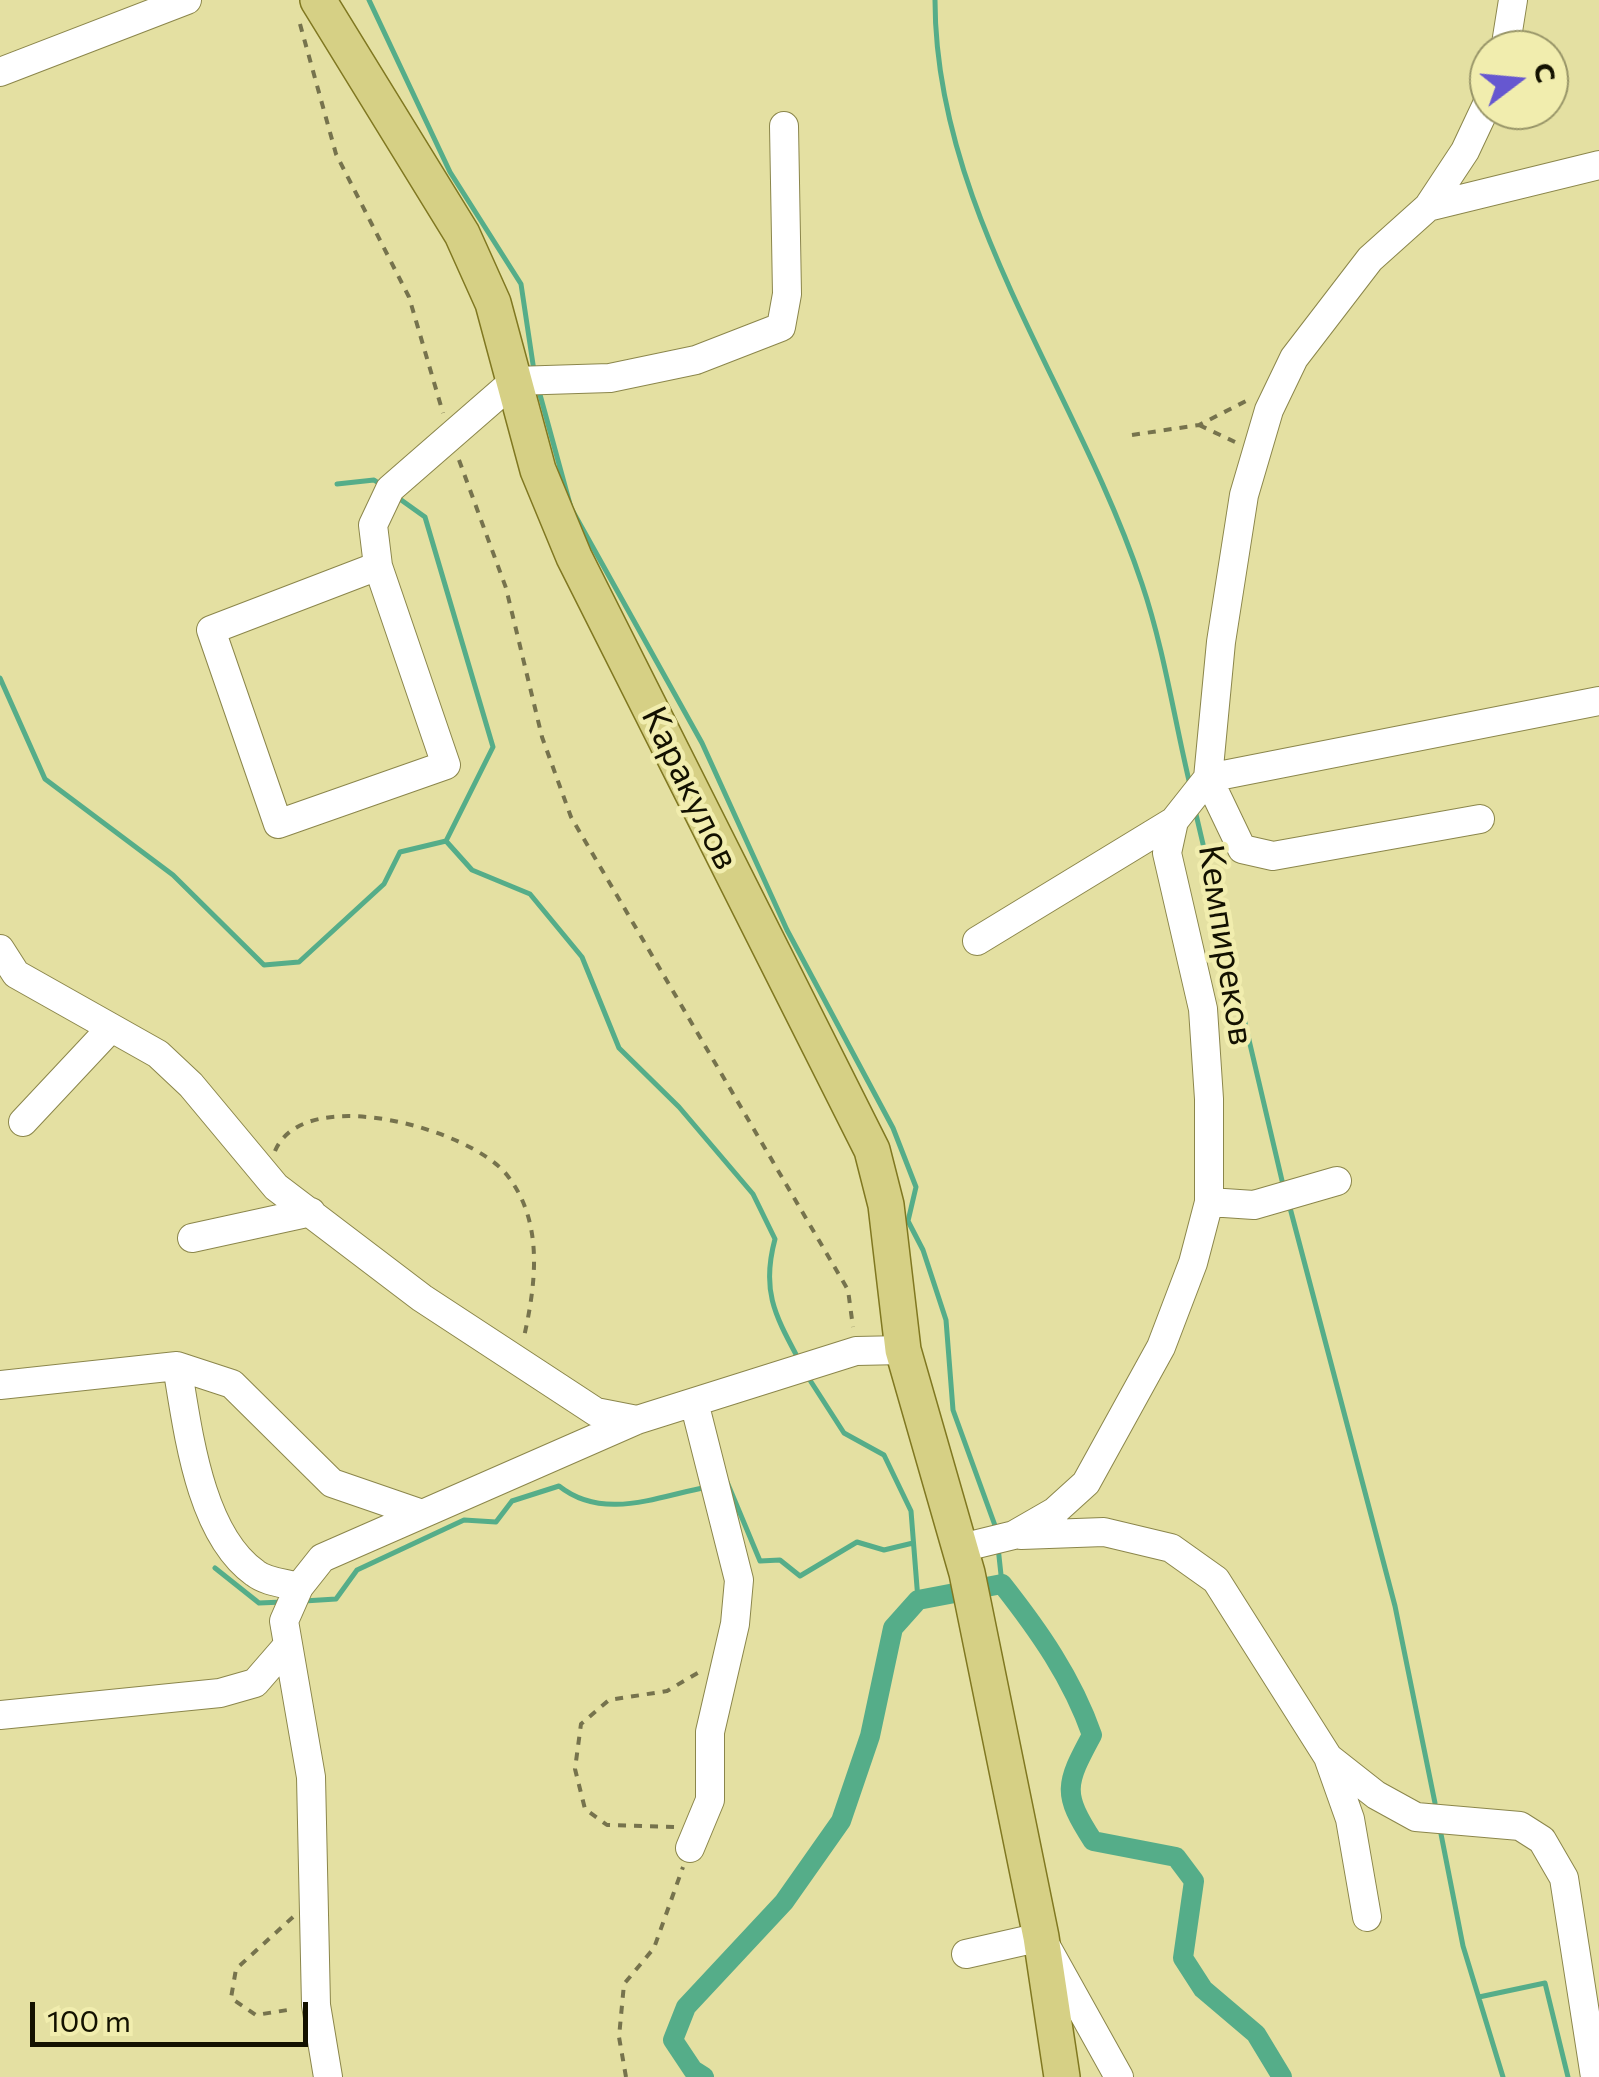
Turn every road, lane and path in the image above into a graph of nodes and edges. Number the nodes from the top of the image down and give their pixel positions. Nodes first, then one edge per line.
1 (187, 0) edge
2 (1513, 0) edge
3 (309, 8) edge
4 (1508, 30) edge
5 (0, 72) edge
6 (784, 126) dead end
7 (1475, 130) edge
8 (1599, 165) edge
9 (1428, 207) junction
10 (514, 381) junction
11 (1256, 392) dead end
12 (1199, 425) junction
13 (1132, 435) dead end
14 (450, 436) junction
15 (1251, 469) junction
16 (378, 566) junction
17 (1599, 701) edge
18 (1205, 782) junction
19 (1178, 816) junction
20 (1480, 819) dead end
21 (977, 941) dead end
22 (0, 949) edge
23 (111, 1028) junction
24 (22, 1122) dead end
25 (265, 1174) junction
26 (1337, 1182) dead end
27 (1209, 1202) junction
28 (311, 1212) junction
29 (192, 1238) dead end
30 (903, 1350) junction
31 (856, 1351) junction
32 (518, 1361) junction
33 (178, 1366) junction
34 (0, 1385) edge
35 (694, 1402) junction
36 (637, 1420) junction
37 (422, 1514) junction
38 (1014, 1535) junction
39 (964, 1561) junction
40 (299, 1587) junction
41 (288, 1645) junction
42 (727, 1656) junction
43 (0, 1715) edge
44 (1328, 1757) junction
45 (694, 1838) junction
46 (315, 1896) junction
47 (1366, 1917) dead end
48 (1040, 1937) junction
49 (966, 1954) dead end
50 (316, 2005) junction
51 (328, 2077) edge
52 (626, 2077) edge
53 (1062, 2077) edge
54 (1119, 2077) edge
55 (1595, 2077) edge

1 - 5 street
2 - 4 street
3 - 10 main road, Каракулов
3 - 14 path
6 - 10 street
7 - 9 street
8 - 9 street
9 - 15 street
10 - 14 street
10 - 30 main road, Каракулов
11 - 12 path
12 - 13 path
12 - 15 path
14 - 16 street
14 - 31 path
15 - 18 street
16 - 16 street
17 - 18 street
18 - 19 street, Кемпиреков
18 - 20 street
19 - 21 street
19 - 27 street, Кемпиреков
22 - 23 street
23 - 24 street
23 - 25 street
25 - 28 street
25 - 32 path
26 - 27 street
27 - 38 street, Кемпиреков
28 - 29 street
28 - 32 street
30 - 31 street
30 - 39 main road, Каракулов
31 - 35 street
32 - 36 street
33 - 34 street
33 - 37 street
33 - 40 street
35 - 36 street
35 - 42 street
36 - 37 street
37 - 40 street
38 - 39 street, Кемпиреков
38 - 44 street
39 - 48 main road, Каракулов
40 - 41 street
41 - 43 street
41 - 46 street
42 - 45 street
42 - 45 path
44 - 47 street
44 - 55 street
45 - 52 path
46 - 50 street
46 - 50 path
48 - 49 street
48 - 53 main road, Каракулов
48 - 54 street
50 - 51 street

